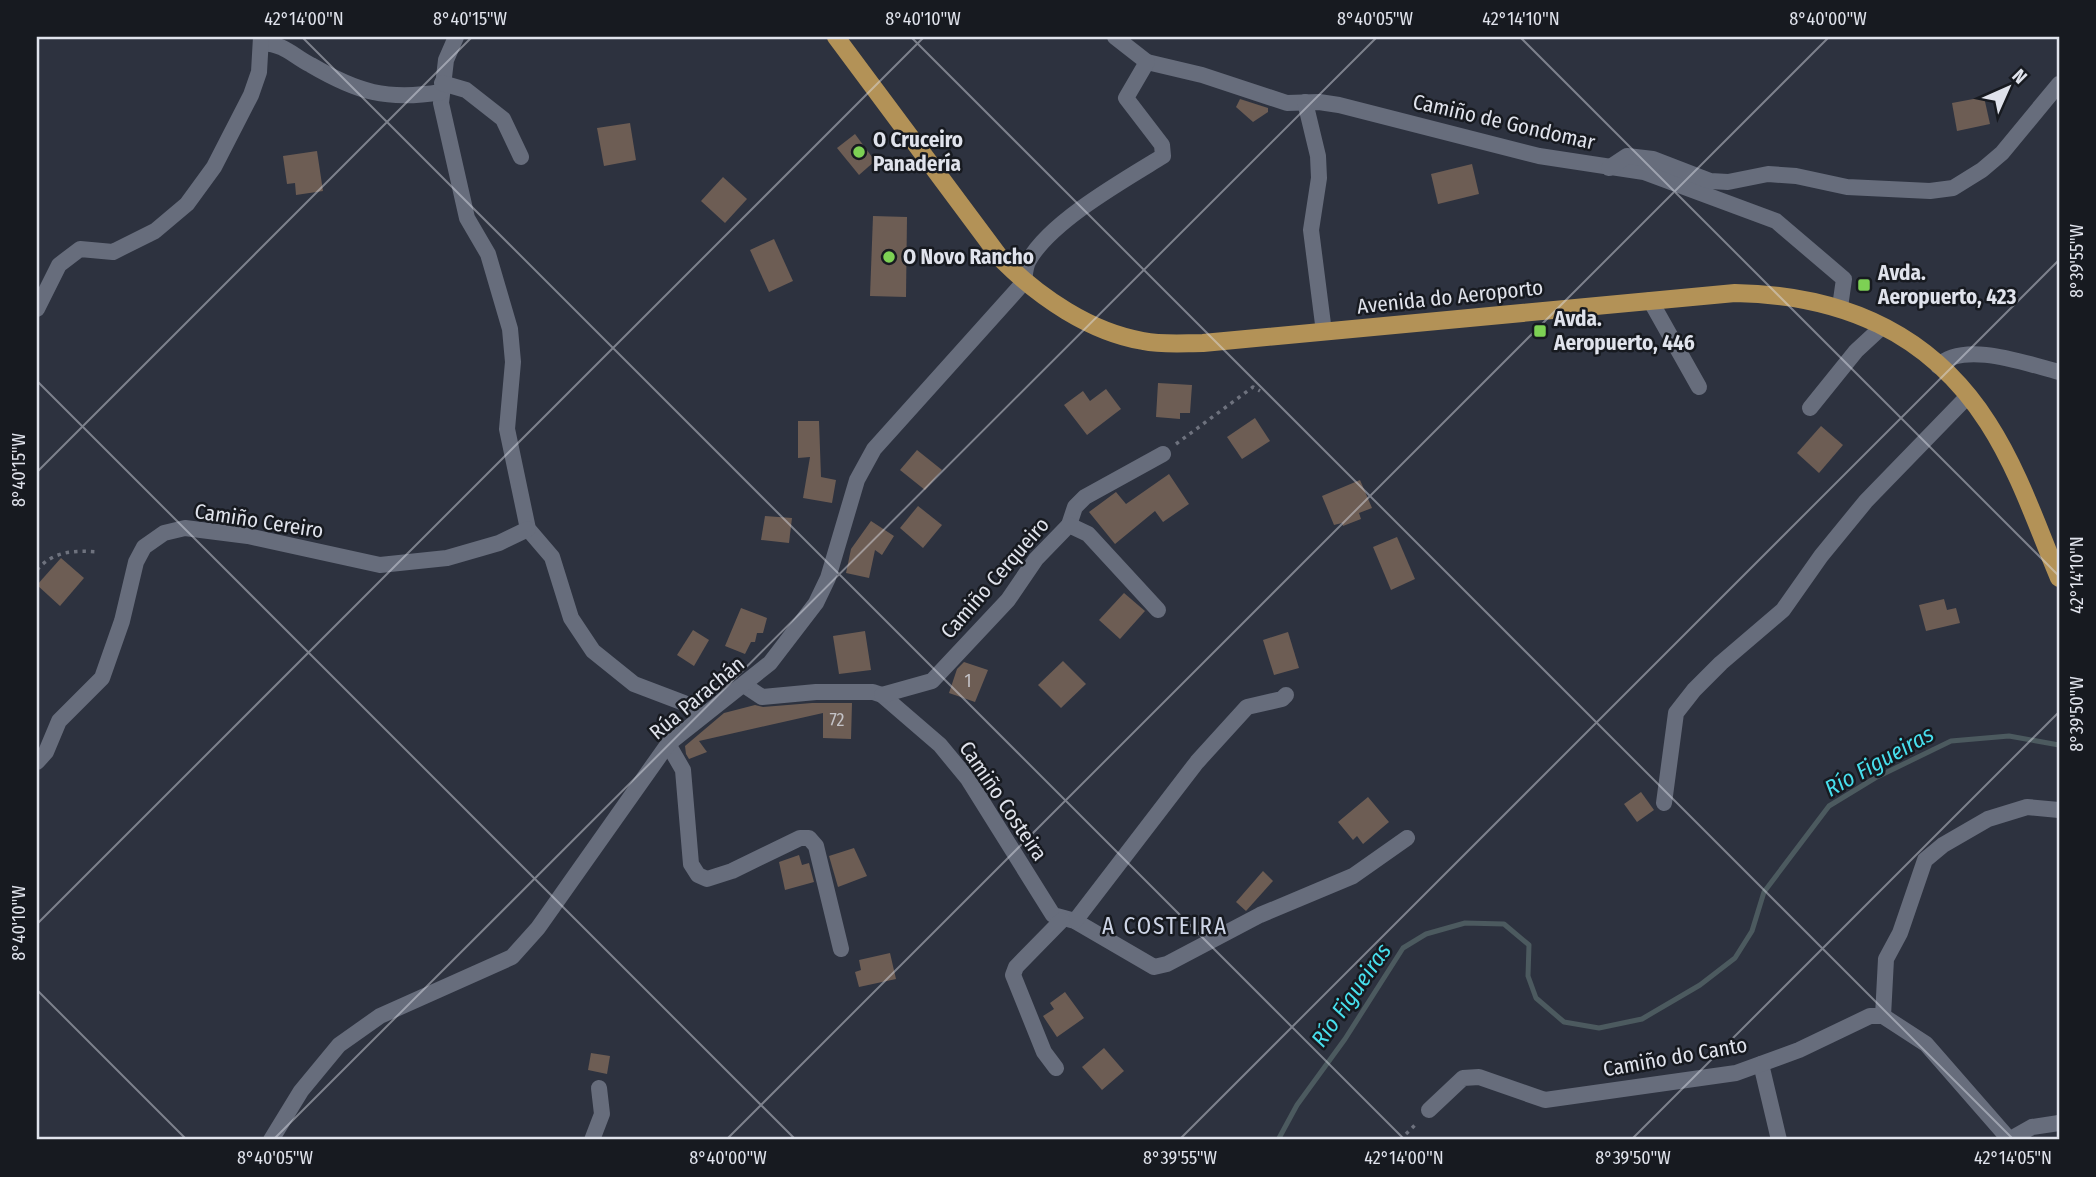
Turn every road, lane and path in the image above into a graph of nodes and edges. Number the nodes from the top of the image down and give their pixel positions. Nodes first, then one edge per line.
1 (456, 37) edge
2 (836, 37) edge
3 (1115, 37) edge
4 (262, 40) edge
5 (1147, 62) junction
6 (2059, 84) edge
7 (441, 88) junction
8 (1305, 102) junction
9 (521, 158) dead end
10 (1609, 168) junction
11 (1024, 282) junction
12 (1650, 300) junction
13 (1840, 307) junction
14 (37, 309) edge
15 (1883, 326) junction
16 (1324, 332) junction
17 (1938, 366) junction
18 (2059, 372) edge
19 (1699, 387) dead end
20 (1260, 391) dead end
21 (1967, 397) junction
22 (1810, 408) dead end
23 (1163, 454) joint
24 (1069, 525) junction
25 (528, 529) junction
26 (99, 552) dead end
27 (37, 570) edge
28 (2059, 578) edge
29 (1158, 610) dead end
30 (744, 685) junction
31 (882, 695) junction
32 (1286, 695) dead end
33 (699, 717) junction
34 (668, 744) junction
35 (37, 762) edge
36 (1664, 803) dead end
37 (2059, 810) edge
38 (1407, 838) dead end
39 (1069, 921) junction
40 (841, 949) dead end
41 (1883, 1016) junction
42 (1761, 1064) junction
43 (1056, 1068) dead end
44 (599, 1088) dead end
45 (1429, 1110) joint
46 (2059, 1123) edge
47 (271, 1140) edge
48 (592, 1140) edge
49 (1400, 1140) edge
50 (1779, 1140) edge
51 (2009, 1140) edge

1 - 7 street
2 - 11 main road, Avenida do Aeroporto
3 - 5 street, Camiño de Gondomar
4 - 7 street
4 - 14 street
5 - 8 street, Camiño de Gondomar
5 - 11 street
6 - 10 street
7 - 9 street
7 - 25 street
8 - 10 street, Camiño de Gondomar
8 - 16 street
10 - 13 street, Camiño de Gondomar
11 - 16 main road, Avenida do Aeroporto
11 - 30 street, Rúa Parachán
12 - 13 main road, Avenida do Aeroporto
12 - 16 main road, Avenida do Aeroporto
12 - 19 street
13 - 15 main road, Avenida do Aeroporto
15 - 17 main road, Avenida do Aeroporto
15 - 22 street
17 - 18 street
17 - 21 main road, Avenida do Aeroporto
20 - 23 path
21 - 28 main road, Avenida do Aeroporto
21 - 36 street
23 - 24 street, Camiño Cerqueiro
24 - 29 street, Camiño Cerqueiro
24 - 31 street, Camiño Cerqueiro
25 - 33 street
25 - 35 street, Camiño Cereiro
26 - 27 path
30 - 31 street
30 - 33 street, Rúa Parachán
31 - 39 street, Camiño Costeira
32 - 39 street
33 - 34 street, Rúa Parachán
34 - 40 street
34 - 47 street, Rúa Parachán
37 - 41 street
38 - 39 street, Camiño Costeira
39 - 43 street
41 - 42 street, Camiño do Canto
41 - 51 street
42 - 45 street, Camiño do Canto
42 - 50 street
44 - 48 street
45 - 49 path
46 - 51 street

